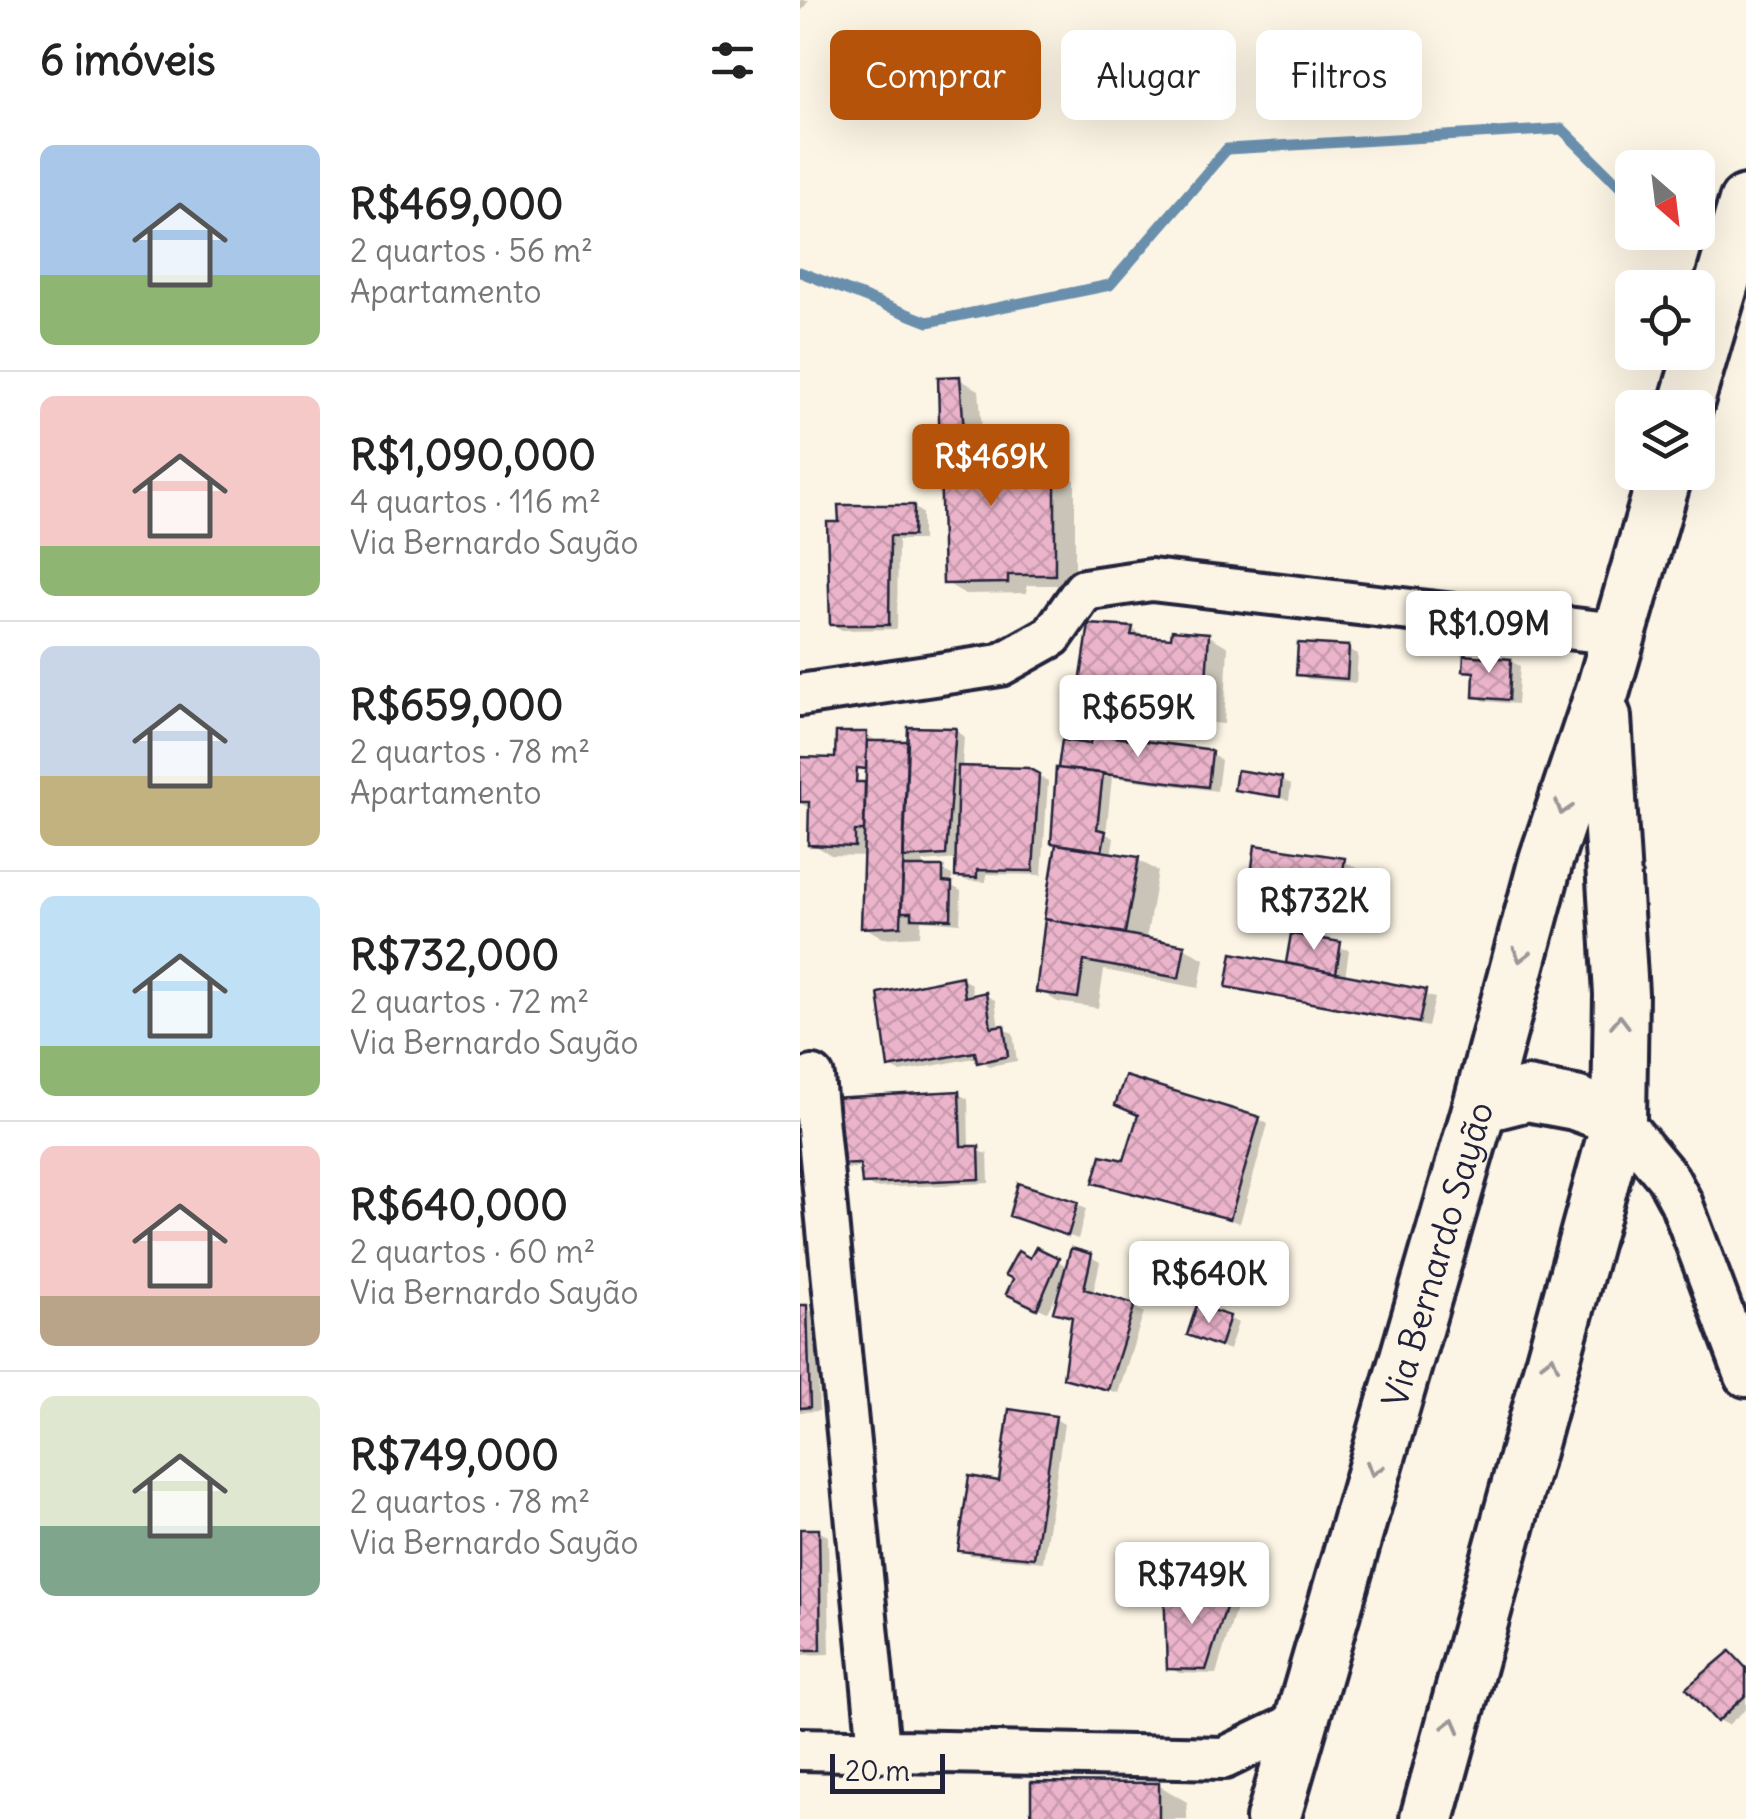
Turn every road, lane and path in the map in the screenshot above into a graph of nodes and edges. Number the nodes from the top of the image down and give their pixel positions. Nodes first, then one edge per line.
1 (1746, 202) edge
2 (1690, 390) edge
3 (1661, 490) edge
4 (1618, 634) junction
5 (1602, 690) junction
6 (800, 695) edge
7 (813, 1077) dead end
8 (1480, 1106) junction
9 (1619, 1119) junction
10 (1746, 1376) edge
11 (1299, 1722) junction
12 (879, 1748) junction
13 (800, 1749) edge
14 (1224, 1758) junction
15 (1276, 1807) edge
16 (1427, 1819) edge

1 - 2 main road
3 - 4 main road, Via Bernardo Sayão
4 - 5 main road, Via Bernardo Sayão
4 - 6 street
5 -> 8 main road, Via Bernardo Sayão
9 -> 5 main road, Via Bernardo Sayão
7 - 12 street
8 - 9 main road
8 -> 11 main road, Via Bernardo Sayão
9 - 10 street
16 -> 9 main road, Via Bernardo Sayão
11 - 14 street
11 - 15 main road, Via Bernardo Sayão
12 - 13 street
12 - 14 street
14 - 15 street

